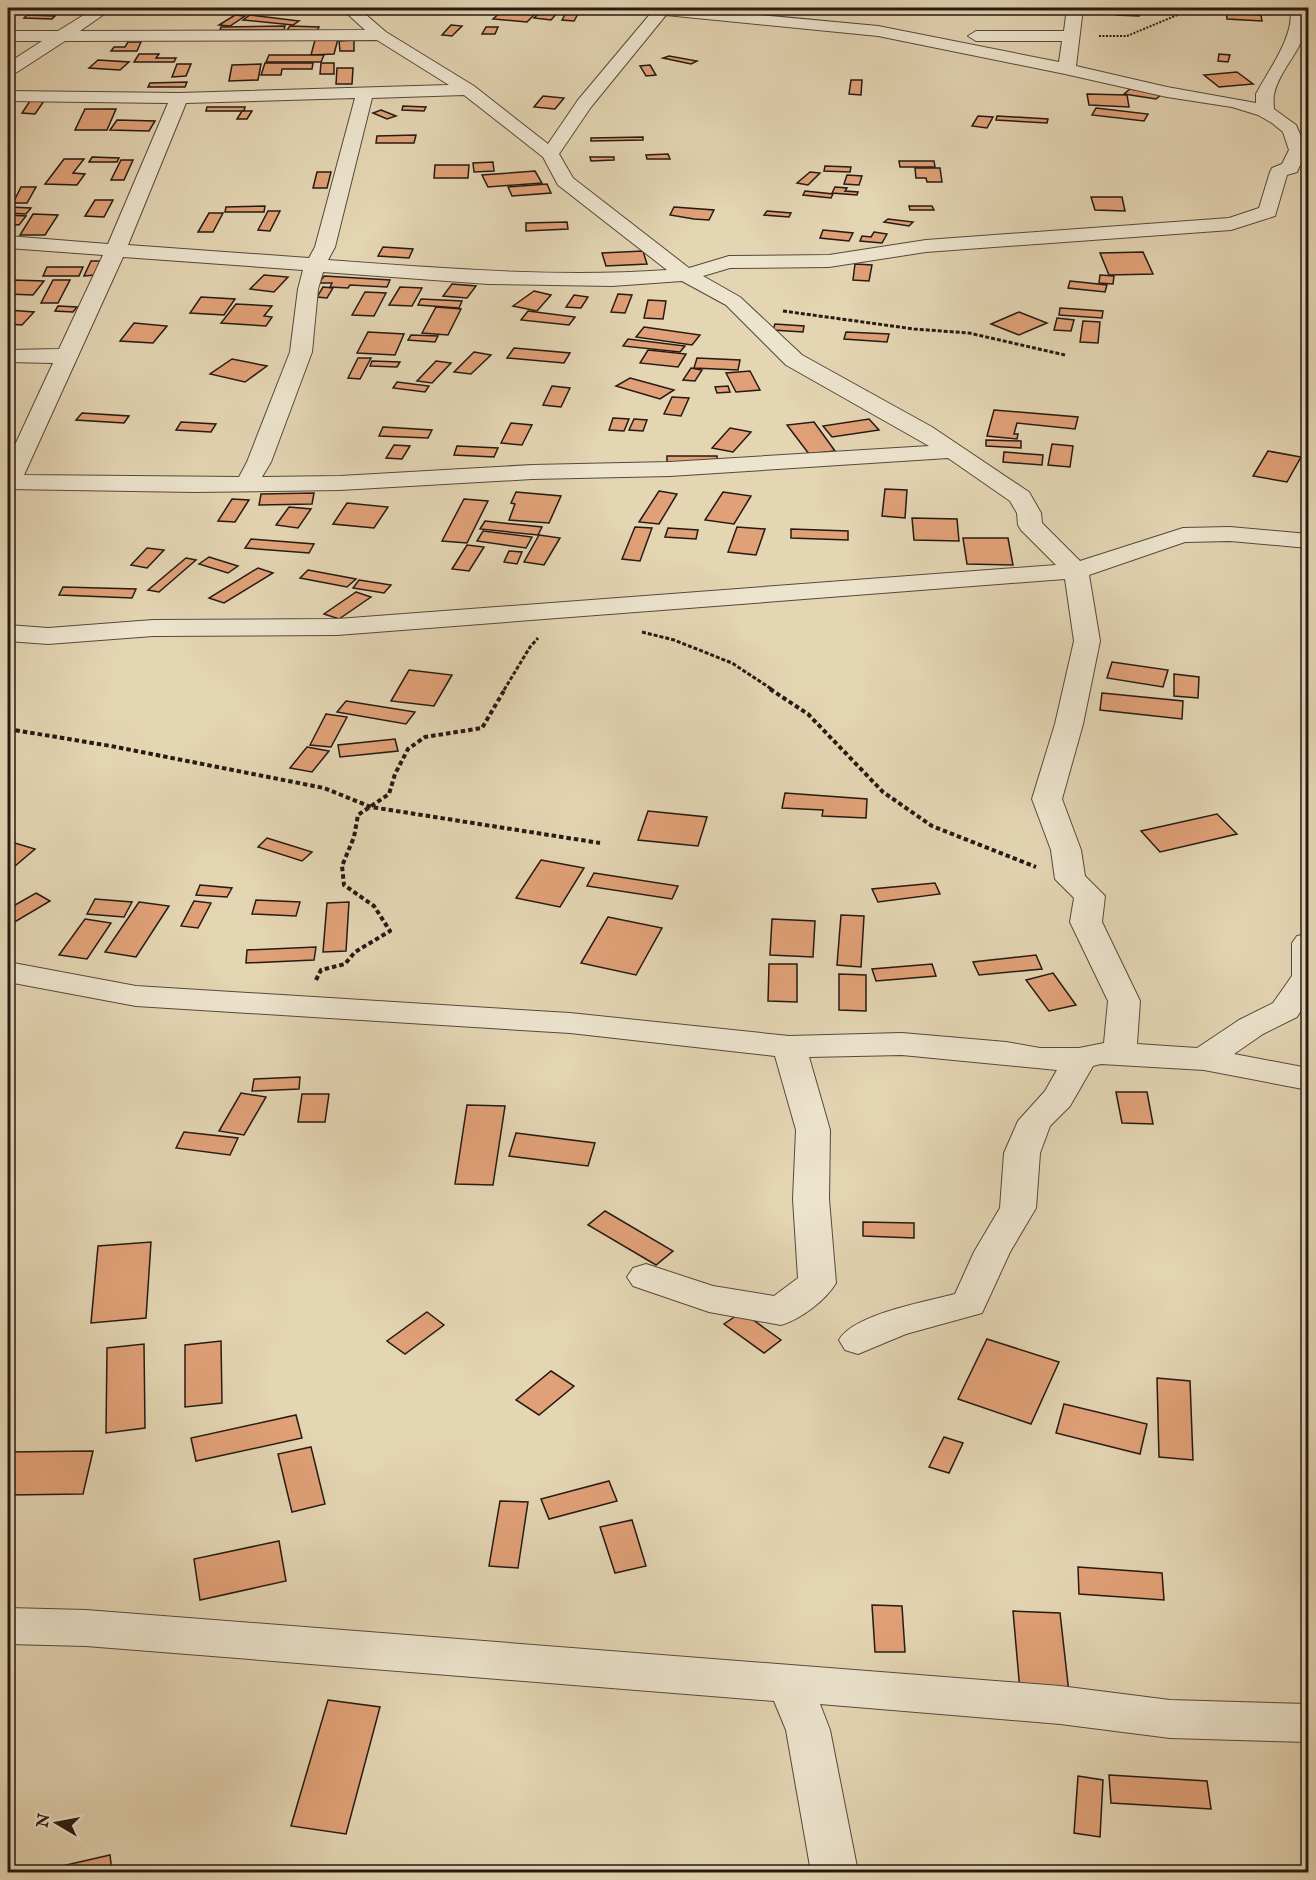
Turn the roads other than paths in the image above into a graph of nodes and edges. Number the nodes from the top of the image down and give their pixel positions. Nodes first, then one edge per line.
1 (105, 8) edge
2 (349, 8) edge
3 (654, 8) edge
4 (1075, 8) edge
5 (1298, 8) edge
6 (891, 15) dead end
7 (878, 31) junction
8 (380, 35) junction
9 (8, 36) edge
10 (58, 36) junction
11 (902, 36) junction
12 (1071, 36) junction
13 (1067, 69) junction
14 (8, 70) edge
15 (468, 90) junction
16 (365, 93) junction
17 (8, 96) edge
18 (179, 98) junction
19 (1265, 103) junction
20 (550, 154) junction
21 (8, 242) edge
22 (116, 249) junction
23 (315, 265) junction
24 (686, 275) junction
25 (8, 356) edge
26 (67, 356) junction
27 (955, 451) junction
28 (8, 482) edge
29 (246, 485) junction
30 (1308, 541) edge
31 (1076, 571) junction
32 (8, 633) edge
33 (1308, 943) edge
34 (8, 972) edge
35 (789, 1047) junction
36 (1119, 1055) junction
37 (1080, 1059) junction
38 (1204, 1059) junction
39 (1308, 1079) edge
40 (645, 1277) dead end
41 (858, 1340) dead end
42 (8, 1626) edge
43 (789, 1684) junction
44 (1308, 1723) edge
45 (834, 1872) edge

1 - 10 street
2 - 8 street
3 - 7 street
3 - 20 street
4 - 12 street
5 - 19 street
6 - 7 street
7 - 11 street
8 - 10 street
8 - 15 street
9 - 10 street
10 - 14 street
11 - 12 street
11 - 13 street
12 - 13 street
13 - 19 street
15 - 16 street
15 - 20 street
16 - 18 street
16 - 23 street
17 - 18 street
18 - 22 street
19 - 24 street
20 - 24 street
21 - 22 street
22 - 23 street
22 - 26 street
23 - 24 street
23 - 29 street
24 - 27 street
25 - 26 street
26 - 28 street
27 - 29 street
27 - 31 street
28 - 29 street
30 - 31 street
31 - 32 street
31 - 36 street
33 - 38 street
34 - 35 street
35 - 37 street
35 - 40 street
36 - 37 street
36 - 38 street
37 - 41 street
38 - 39 street
42 - 43 street
43 - 44 street
43 - 45 street

